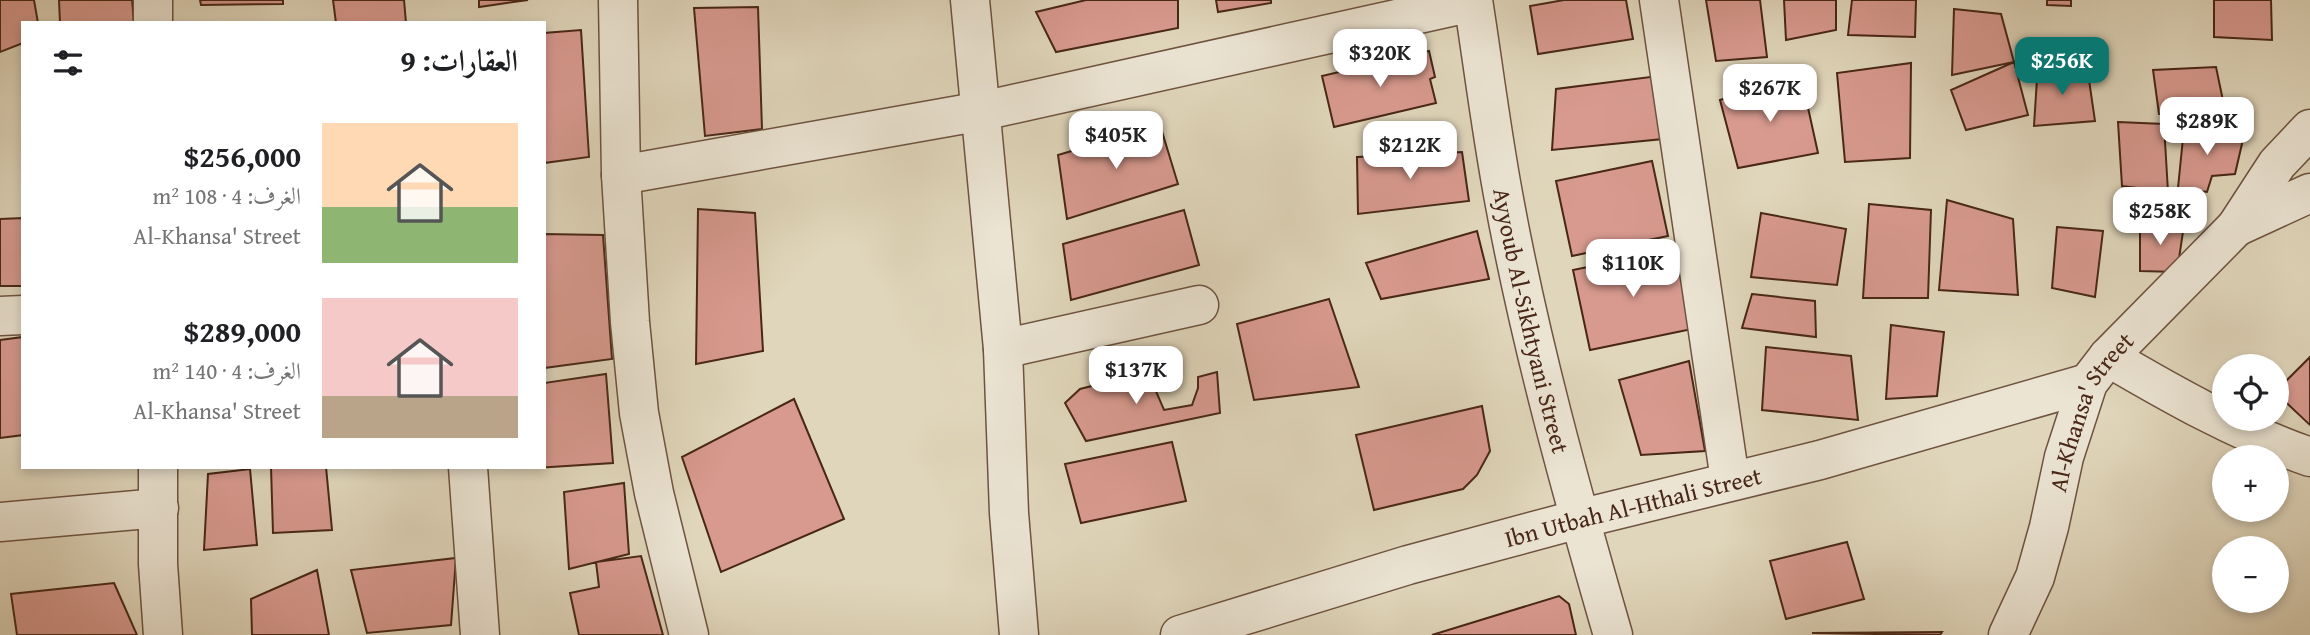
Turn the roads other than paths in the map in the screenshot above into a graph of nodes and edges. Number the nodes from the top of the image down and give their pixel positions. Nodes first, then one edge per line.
1 (153, 0) edge
2 (618, 0) edge
3 (970, 0) edge
4 (1660, 0) edge
5 (1473, 1) edge
6 (153, 21) edge
7 (982, 111) junction
8 (2310, 129) edge
9 (621, 175) junction
10 (2310, 192) edge
11 (2236, 226) junction
12 (1199, 305) dead end
13 (21, 315) edge
14 (0, 316) edge
15 (1003, 349) junction
16 (2098, 370) junction
17 (2310, 457) edge
18 (158, 469) edge
19 (468, 469) edge
20 (1730, 480) junction
21 (159, 508) junction
22 (1579, 519) junction
23 (0, 522) edge
24 (163, 635) edge
25 (480, 635) edge
26 (689, 635) edge
27 (1019, 635) edge
28 (1180, 635) edge
29 (1613, 635) edge
30 (2008, 635) edge

1 - 6 street
2 - 9 street
3 - 7 street
4 - 20 street
5 - 7 street
5 - 22 street, Ayyoub Al-Sikhtyani Street
7 - 9 street
7 - 15 street
8 - 11 street, Al-Khansa' Street
9 - 26 street
10 - 11 street, Al-Khansa' Street
11 - 16 street, Al-Khansa' Street
12 - 15 street
13 - 14 street
15 - 27 street
16 - 17 street
16 - 20 street, Ibn Utbah Al-Hthali Street
16 - 30 street, Al-Khansa' Street
18 - 21 street
19 - 25 street
20 - 22 street, Ibn Utbah Al-Hthali Street
21 - 23 street
21 - 24 street
22 - 28 street, Ibn Utbah Al-Hthali Street
22 - 29 street, Ayyoub Al-Sikhtyani Street

